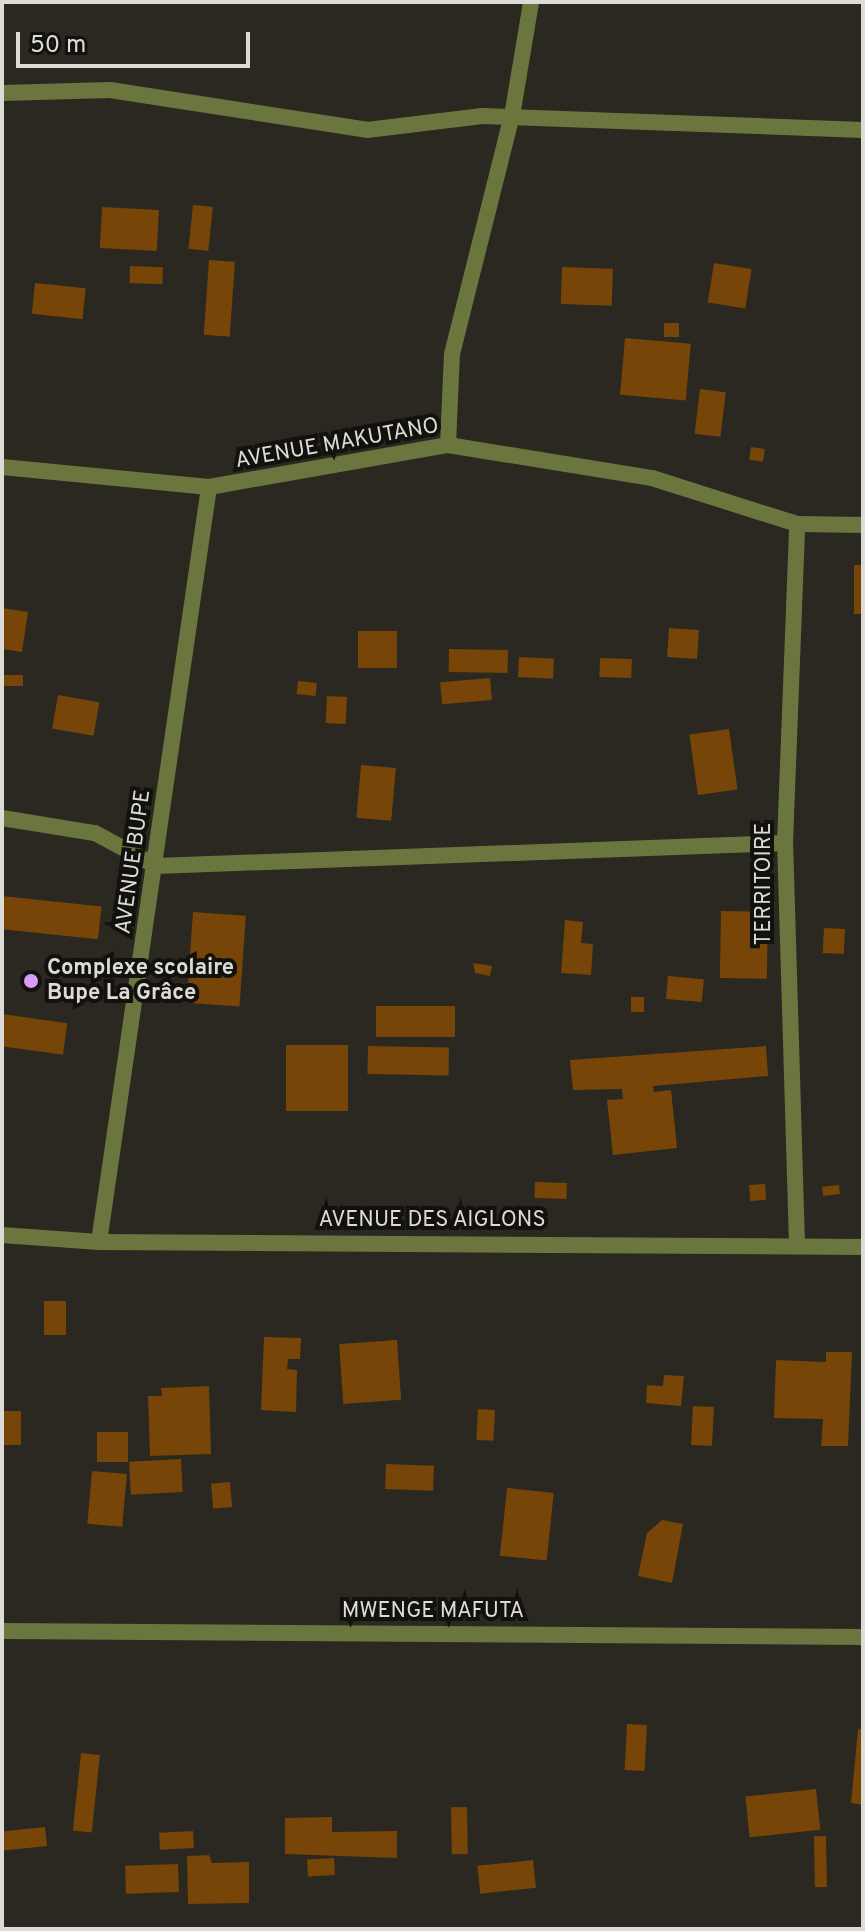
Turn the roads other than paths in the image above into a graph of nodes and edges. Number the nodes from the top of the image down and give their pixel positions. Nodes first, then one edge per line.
1 (531, 2) edge
2 (2, 93) edge
3 (512, 116) junction
4 (863, 130) edge
5 (448, 445) junction
6 (2, 467) edge
7 (209, 487) junction
8 (797, 524) junction
9 (863, 525) edge
10 (2, 818) edge
11 (785, 843) junction
12 (156, 866) junction
13 (2, 1235) edge
14 (99, 1242) junction
15 (797, 1244) junction
16 (863, 1247) edge
17 (2, 1631) edge
18 (863, 1637) edge

1 - 3 street
2 - 3 street
3 - 4 street
3 - 5 street
5 - 7 street, AVENUE MAKUTANO
5 - 8 street, AVENUE MAKUTANO
6 - 7 street, AVENUE MAKUTANO
7 - 12 street, AVENUE BUPE
8 - 9 street, AVENUE MAKUTANO
8 - 11 street, TERRITOIRE
10 - 12 street
11 - 12 street
11 - 15 street, TERRITOIRE
12 - 14 street, AVENUE BUPE
13 - 14 street, AVENUE DES AIGLONS
14 - 15 street, AVENUE DES AIGLONS
15 - 16 street, AVENUE DES AIGLONS
17 - 18 street, MWENGE MAFUTA

